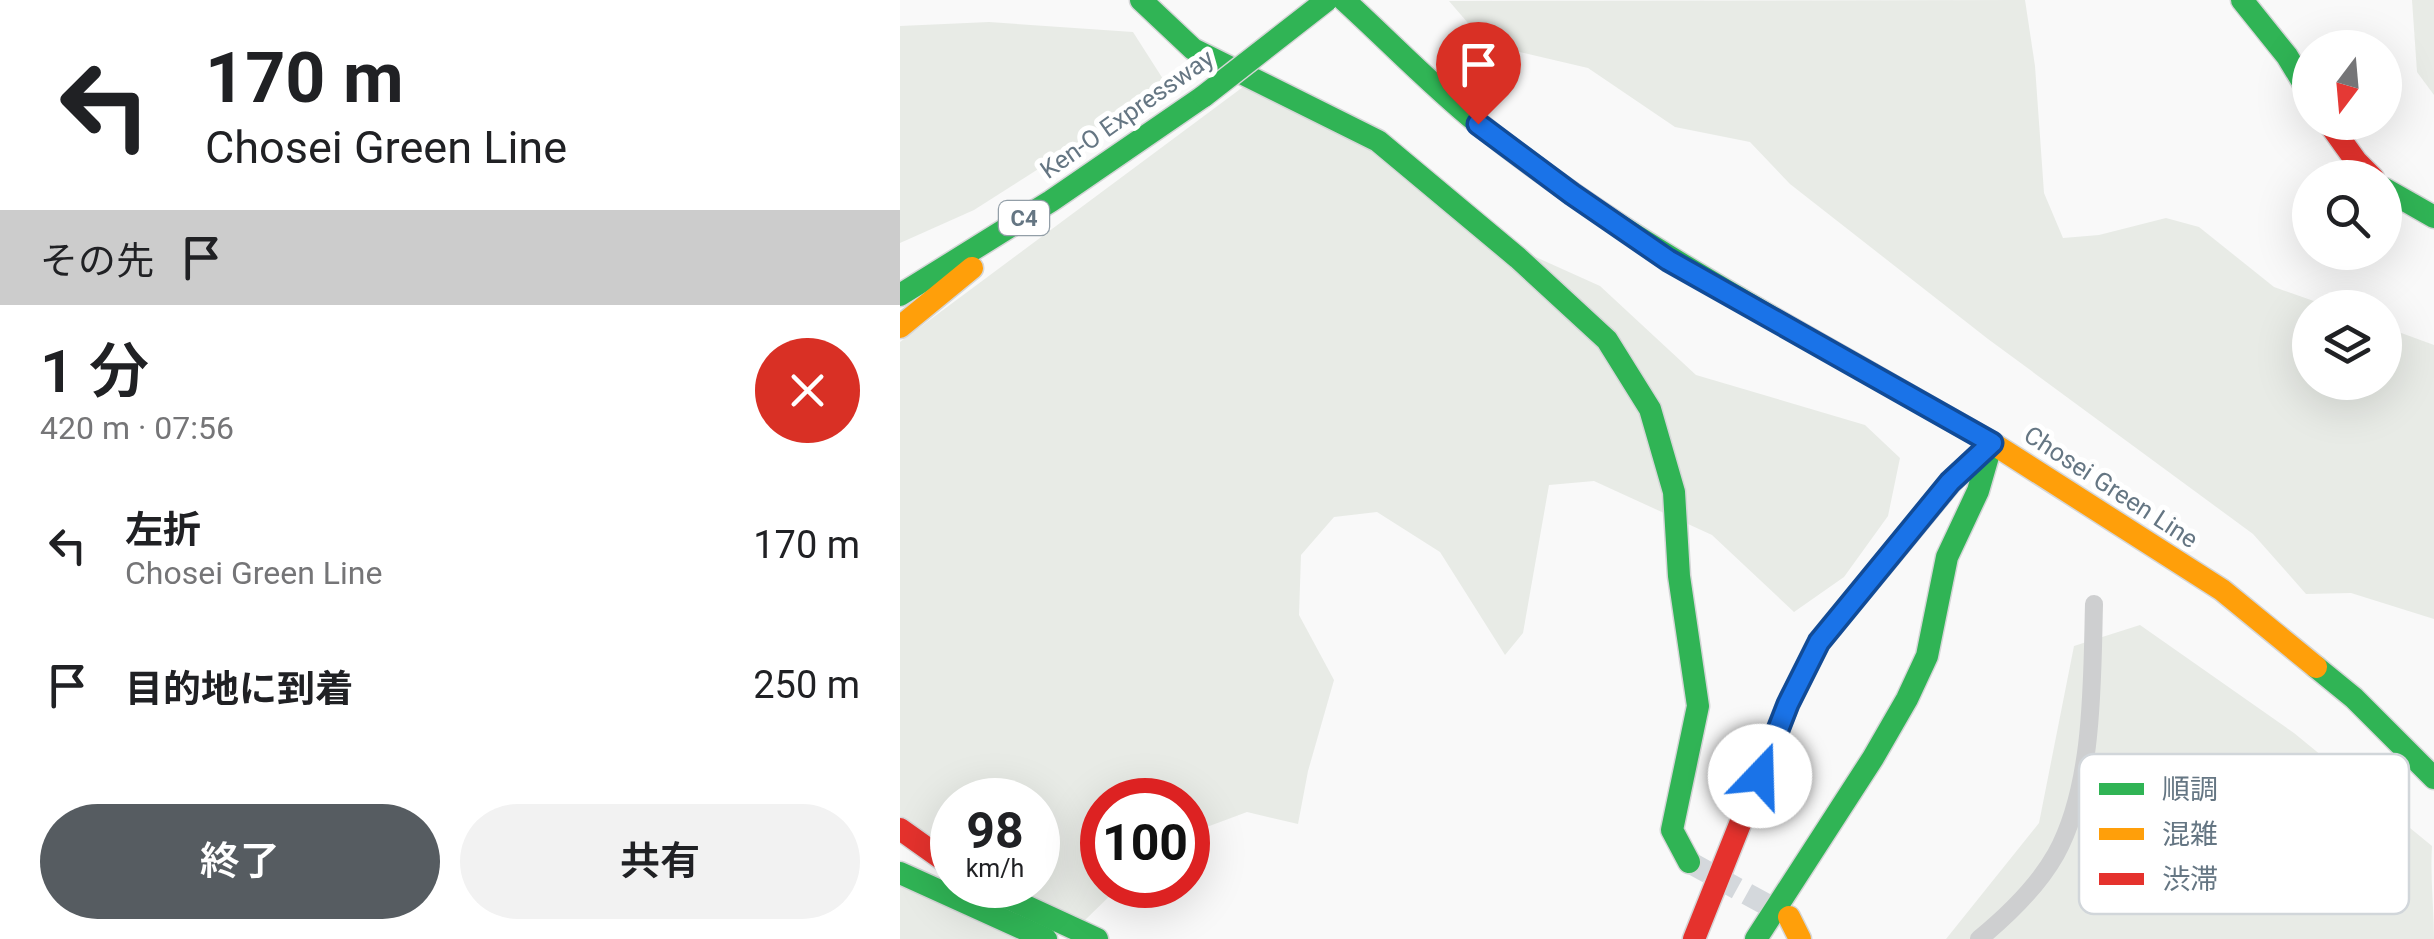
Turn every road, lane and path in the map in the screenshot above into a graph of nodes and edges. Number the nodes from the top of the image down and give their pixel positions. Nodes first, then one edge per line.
1 (1141, 0) edge
2 (1327, 0) edge
3 (1344, 0) edge
4 (2242, 0) edge
5 (2292, 64) edge
6 (1146, 137) junction
7 (2402, 199) edge
8 (1051, 202) junction
9 (2434, 217) edge
10 (900, 273) edge
11 (900, 295) edge
12 (900, 327) edge
13 (1992, 443) junction
14 (2094, 604) dead end
15 (2083, 754) edge
16 (2434, 778) edge
17 (2079, 779) edge
18 (900, 829) edge
19 (900, 848) edge
20 (930, 852) edge
21 (930, 860) edge
22 (1689, 862) tunnel mouth
23 (900, 872) edge
24 (1030, 908) edge
25 (1788, 917) tunnel mouth
26 (1046, 939) edge
27 (1097, 939) edge
28 (1694, 939) edge
29 (1756, 939) edge
30 (1800, 939) edge
31 (1979, 939) edge

1 - 22 main road
2 - 6 main road, Ken-O Expressway / C4, bridge
3 - 13 main road, Chosei Green Line
4 - 5 main road
6 - 8 main road, Ken-O Expressway / C4
6 - 12 main road
7 - 9 main road
8 - 10 main road
8 - 11 main road, Ken-O Expressway / C4
13 - 16 main road, Chosei Green Line
13 - 28 main road
13 - 29 main road
14 - 15 street
17 - 31 street
18 - 20 main road
19 - 21 main road
23 - 26 main road
24 - 27 main road
25 - 30 main road

